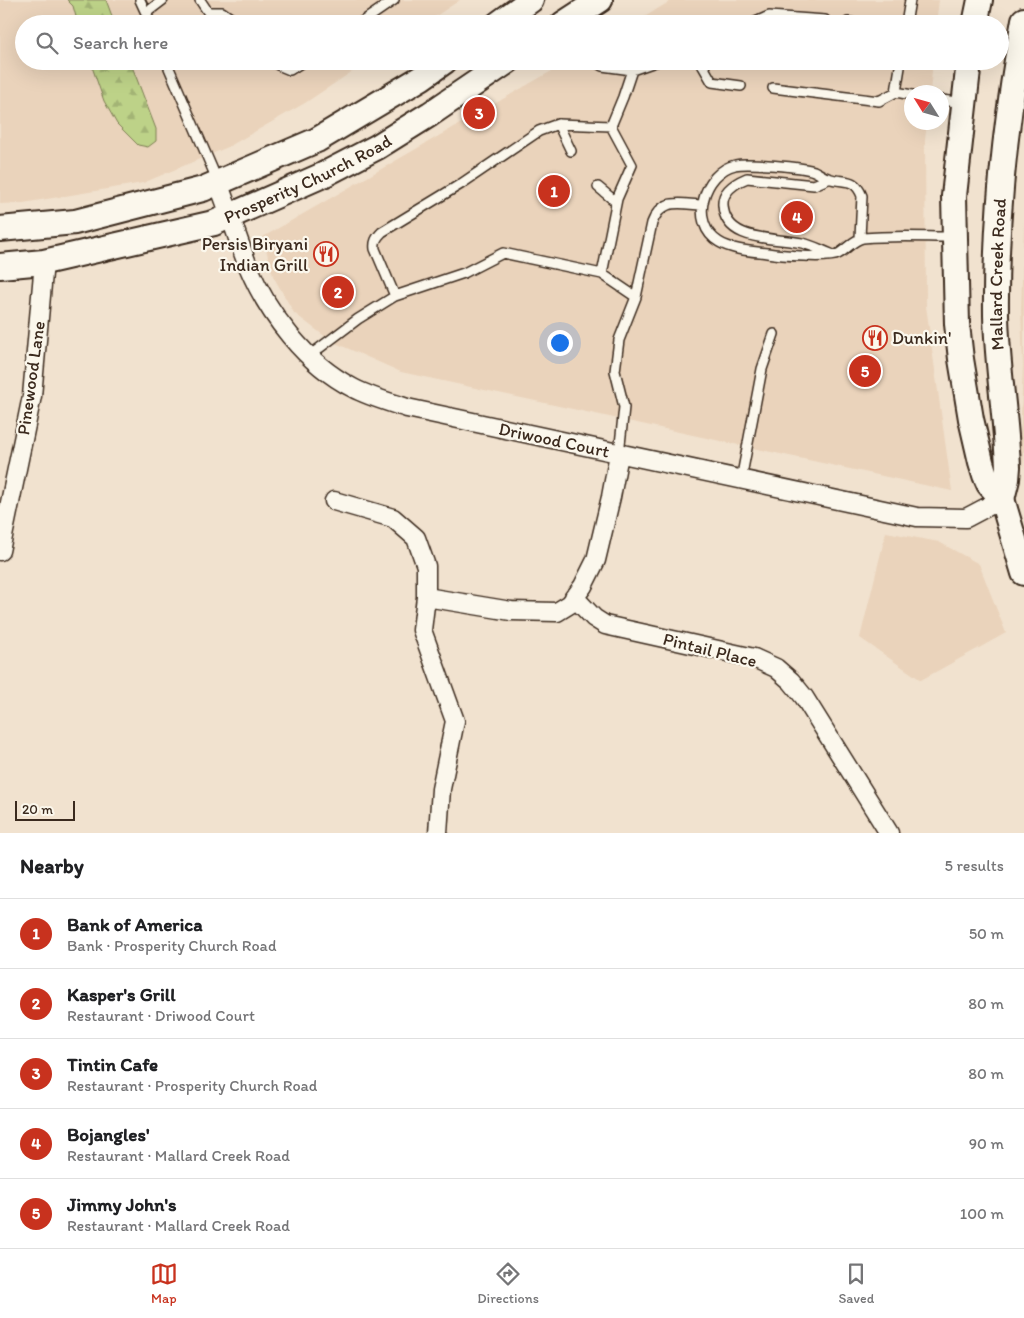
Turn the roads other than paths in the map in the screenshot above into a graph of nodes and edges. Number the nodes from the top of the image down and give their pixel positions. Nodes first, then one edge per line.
1 (140, 0) edge
2 (163, 0) edge
3 (200, 0) edge
4 (394, 0) edge
5 (532, 0) edge
6 (600, 0) edge
7 (910, 0) edge
8 (980, 0) edge
9 (146, 13) joint
10 (226, 15) edge
11 (372, 15) edge
12 (511, 15) edge
13 (578, 15) edge
14 (908, 15) edge
15 (977, 15) edge
16 (1023, 35) edge
17 (170, 70) edge
18 (432, 70) edge
19 (495, 70) edge
20 (632, 70) edge
21 (705, 70) edge
22 (900, 70) edge
23 (965, 70) edge
24 (741, 86) dead end
25 (773, 88) dead end
26 (896, 92) junction
27 (904, 94) edge
28 (953, 101) edge
29 (558, 124) junction
30 (611, 126) junction
31 (571, 151) dead end
32 (828, 179) junction
33 (218, 183) junction
34 (598, 187) dead end
35 (616, 202) junction
36 (702, 205) junction
37 (231, 216) junction
38 (0, 229) edge
39 (954, 237) junction
40 (860, 238) junction
41 (835, 255) junction
42 (44, 262) junction
43 (0, 266) edge
44 (602, 274) junction
45 (395, 296) junction
46 (636, 297) junction
47 (774, 334) dead end
48 (309, 356) junction
49 (619, 454) junction
50 (741, 480) junction
51 (1002, 499) junction
52 (334, 501) dead end
53 (0, 551) edge
54 (1024, 573) edge
55 (574, 597) junction
56 (426, 598) junction
57 (438, 833) edge
58 (889, 833) edge

1 - 9 lane
2 - 9 lane
3 - 10 lane
4 - 11 lane
5 - 12 main road
6 - 13 main road
7 - 14 lane
8 - 15 main road
16 - 51 main road, Mallard Creek Road
17 - 33 lane
18 - 33 main road, Prosperity Church Road
19 - 37 main road, Prosperity Church Road
20 - 30 lane
21 - 24 lane
22 - 26 lane
23 - 28 main road, Mallard Creek Road
25 - 26 lane
26 - 27 lane
28 - 39 main road, Mallard Creek Road
29 - 30 lane
29 - 31 lane
29 - 45 lane
30 - 35 lane
32 - 36 lane
32 - 40 lane
32 - 41 lane
33 - 37 street, Driwood Court
33 - 38 main road, Prosperity Church Road
34 - 35 lane
35 - 44 lane
36 - 41 lane
36 - 46 lane
37 - 42 main road, Prosperity Church Road
37 - 48 street, Driwood Court
39 - 40 lane
39 - 51 main road, Mallard Creek Road
40 - 41 lane
42 - 43 main road, Prosperity Church Road
42 - 53 street, Pinewood Lane
44 - 45 lane
44 - 46 lane
45 - 48 lane
46 - 49 lane
47 - 50 lane
48 - 49 street, Driwood Court
49 - 50 street, Driwood Court
49 - 55 street
50 - 51 street, Driwood Court
51 - 54 main road, Mallard Creek Road
52 - 56 street
55 - 56 street
55 - 58 street, Pintail Place
56 - 57 street

